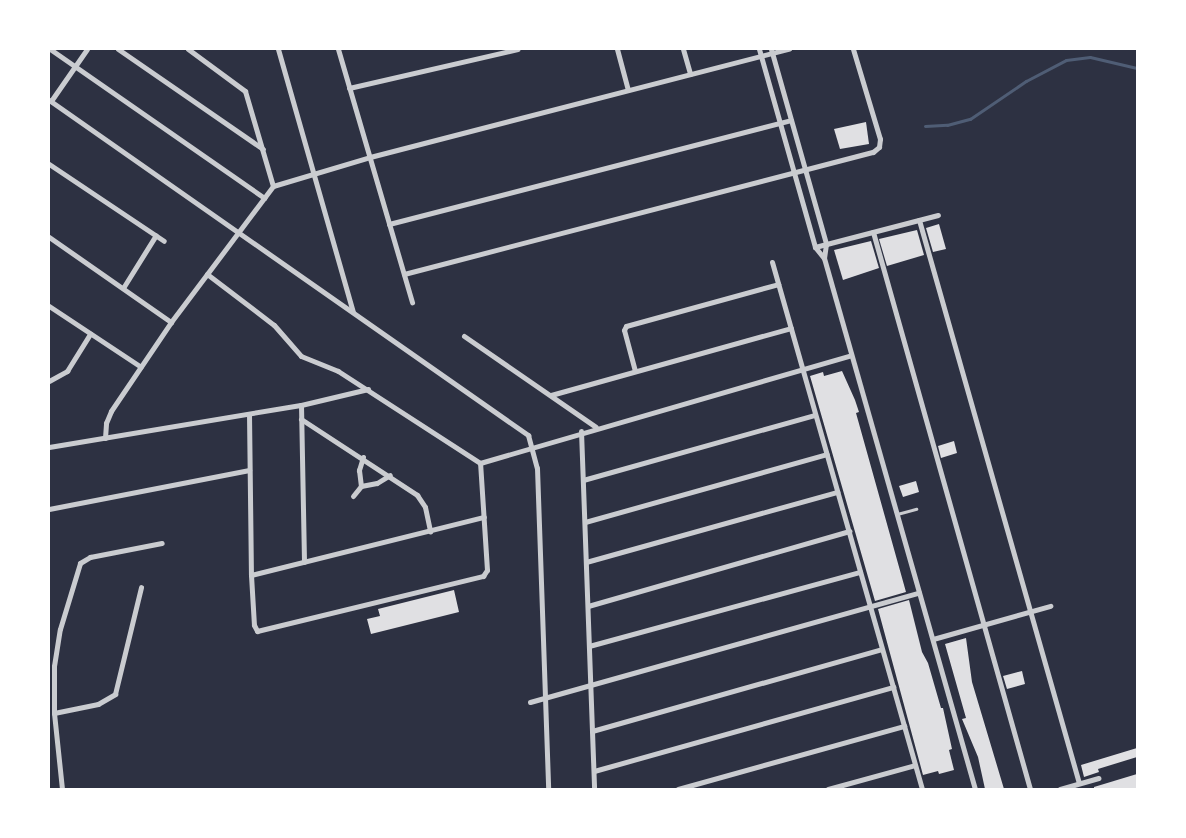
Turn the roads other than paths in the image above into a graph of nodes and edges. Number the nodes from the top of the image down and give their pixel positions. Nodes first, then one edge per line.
1 (50, 49) edge
2 (88, 49) edge
3 (118, 49) edge
4 (188, 49) edge
5 (278, 49) edge
6 (338, 49) edge
7 (518, 49) edge
8 (617, 49) edge
9 (684, 49) edge
10 (759, 49) edge
11 (789, 49) edge
12 (853, 49) edge
13 (772, 51) edge
14 (761, 56) junction
15 (75, 66) junction
16 (690, 74) junction
17 (349, 88) junction
18 (628, 90) junction
19 (50, 101) edge
20 (791, 120) junction
21 (780, 123) junction
22 (262, 149) junction
23 (370, 157) junction
24 (49, 164) edge
25 (805, 169) junction
26 (794, 172) junction
27 (314, 174) junction
28 (272, 186) junction
29 (264, 198) junction
30 (938, 216) dead end
31 (919, 220) junction
32 (389, 224) junction
33 (239, 231) junction
34 (873, 232) junction
35 (156, 236) junction
36 (49, 237) edge
37 (164, 241) dead end
38 (826, 244) junction
39 (815, 247) junction
40 (824, 258) junction
41 (772, 262) dead end
42 (206, 274) junction
43 (404, 274) junction
44 (778, 284) junction
45 (123, 288) junction
46 (412, 302) dead end
47 (49, 306) edge
48 (353, 313) junction
49 (171, 322) junction
50 (791, 328) junction
51 (90, 334) junction
52 (464, 336) dead end
53 (851, 355) junction
54 (141, 367) junction
55 (802, 368) junction
56 (635, 371) junction
57 (49, 381) edge
58 (368, 389) junction
59 (551, 395) junction
60 (300, 405) junction
61 (249, 414) junction
62 (815, 415) junction
63 (301, 419) junction
64 (596, 427) junction
65 (581, 431) junction
66 (105, 438) junction
67 (534, 445) junction
68 (49, 447) edge
69 (826, 454) junction
70 (363, 458) junction
71 (480, 463) junction
72 (249, 470) junction
73 (390, 475) junction
74 (583, 480) junction
75 (361, 486) junction
76 (837, 492) junction
77 (353, 496) dead end
78 (916, 509) dead end
79 (49, 510) edge
80 (897, 514) junction
81 (484, 518) junction
82 (585, 522) junction
83 (430, 531) junction
84 (848, 531) junction
85 (162, 543) dead end
86 (304, 562) junction
87 (586, 562) junction
88 (860, 572) junction
89 (251, 575) junction
90 (141, 587) dead end
91 (919, 593) junction
92 (588, 606) junction
93 (1050, 606) dead end
94 (870, 607) junction
95 (1031, 611) junction
96 (984, 625) junction
97 (933, 640) junction
98 (589, 646) junction
99 (882, 649) junction
100 (590, 685) junction
101 (893, 687) junction
102 (545, 698) junction
103 (530, 702) dead end
104 (54, 714) junction
105 (904, 726) junction
106 (592, 731) junction
107 (915, 765) junction
108 (594, 771) junction
109 (1098, 778) dead end
110 (1079, 783) junction
111 (62, 789) edge
112 (548, 789) edge
113 (594, 789) edge
114 (678, 789) edge
115 (828, 789) edge
116 (922, 789) edge
117 (975, 789) edge
118 (1030, 789) edge
119 (1060, 789) edge

1 - 15 street
2 - 15 street
3 - 22 street
4 - 22 street
5 - 27 street
6 - 17 street
7 - 17 street
8 - 18 street
9 - 16 street
10 - 14 street
11 - 13 street
12 - 25 street
13 - 14 street
13 - 20 street
14 - 16 street
14 - 21 street
15 - 19 street
15 - 29 street
16 - 18 street
17 - 23 street
18 - 23 street
19 - 33 street
20 - 21 street
20 - 25 street
21 - 26 street
21 - 32 street
22 - 28 street
23 - 27 street
23 - 32 street
24 - 35 street
25 - 26 street
25 - 38 street
26 - 39 street
26 - 43 street
27 - 28 street
27 - 48 street
28 - 29 street
29 - 33 street
30 - 31 street
31 - 34 street
31 - 95 street
32 - 43 street
33 - 42 street
33 - 48 street
34 - 38 street
34 - 96 street
35 - 37 street
35 - 45 street
36 - 45 street
38 - 39 street
38 - 40 street
39 - 40 street
40 - 53 street
41 - 44 street
42 - 49 street
42 - 58 street
43 - 46 street
44 - 50 street
44 - 56 street
45 - 49 street
47 - 51 street
48 - 67 street
49 - 54 street
50 - 55 street
50 - 56 street
51 - 54 street
51 - 57 street
52 - 59 street
53 - 55 street
53 - 80 street
54 - 66 street
55 - 62 street
55 - 64 street
56 - 59 street
58 - 60 street
58 - 71 street
59 - 64 street
60 - 61 street
60 - 63 street
61 - 66 street
61 - 72 street
62 - 69 street
62 - 74 street
63 - 70 street
63 - 86 street
64 - 65 street
65 - 67 street
65 - 74 street
66 - 68 street
67 - 71 street
67 - 102 street
69 - 76 street
69 - 82 street
70 - 73 street
70 - 75 street
71 - 81 street
72 - 79 street
72 - 89 street
73 - 75 street
73 - 83 street
74 - 82 street
75 - 77 street
76 - 84 street
76 - 87 street
78 - 80 lane
80 - 91 street
81 - 83 street
81 - 89 street
82 - 87 street
83 - 86 street
84 - 88 street
84 - 92 street
85 - 104 street
86 - 89 street
87 - 92 street
88 - 94 street
88 - 98 street
90 - 104 street
91 - 94 street
91 - 97 street
92 - 98 street
93 - 95 street
94 - 99 street
94 - 100 street
95 - 96 street
95 - 110 street
96 - 97 street
96 - 118 street
97 - 117 street
98 - 100 street
99 - 101 street
99 - 106 street
100 - 102 street
100 - 106 street
101 - 105 street
101 - 108 street
102 - 103 street
102 - 112 street
104 - 111 street
105 - 107 street
105 - 114 street
106 - 108 street
107 - 115 street
107 - 116 street
108 - 113 street
109 - 110 street
110 - 119 street

